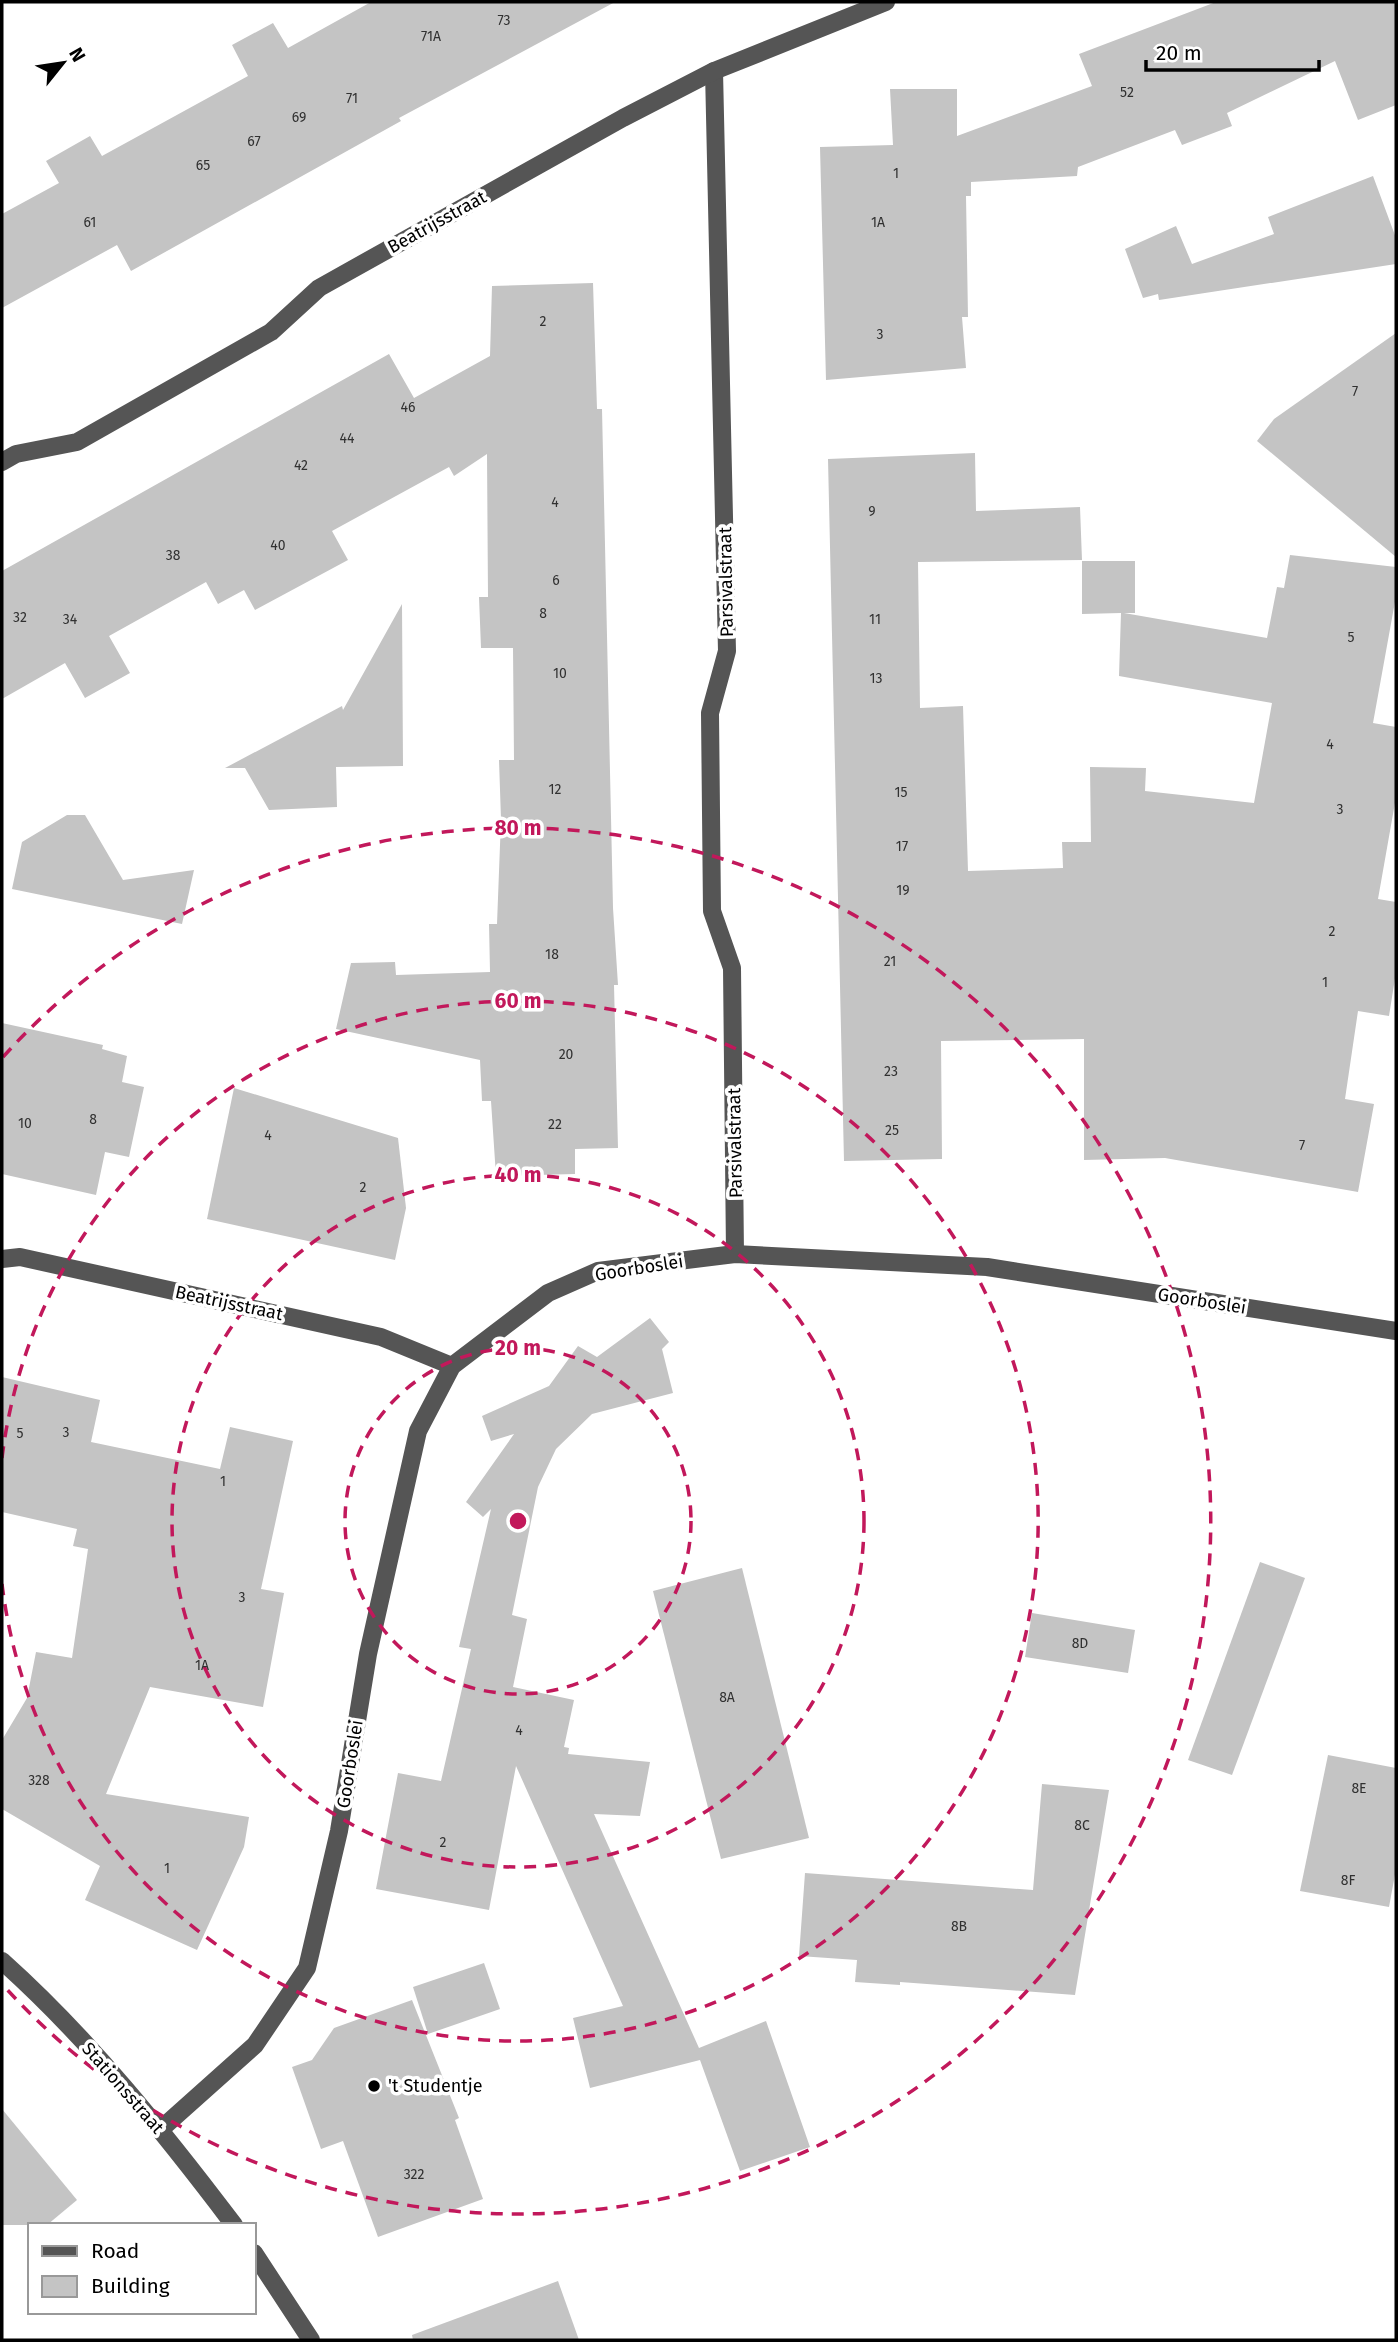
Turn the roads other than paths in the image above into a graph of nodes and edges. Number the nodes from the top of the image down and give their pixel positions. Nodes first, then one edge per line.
1 (886, 2) edge
2 (714, 71) junction
3 (2, 462) edge
4 (735, 1254) junction
5 (2, 1259) edge
6 (1396, 1331) edge
7 (452, 1366) junction
8 (2, 1961) edge
9 (161, 2129) junction
10 (232, 2223) edge
11 (256, 2256) edge
12 (311, 2340) edge

1 - 2 street, Beatrijsstraat
2 - 3 street, Beatrijsstraat
2 - 4 street, Parsivalstraat
4 - 6 street, Goorboslei
4 - 7 street, Goorboslei
5 - 7 street, Beatrijsstraat
7 - 9 street, Goorboslei
8 - 9 street, Stationsstraat
9 - 10 street, Stationsstraat
11 - 12 street

